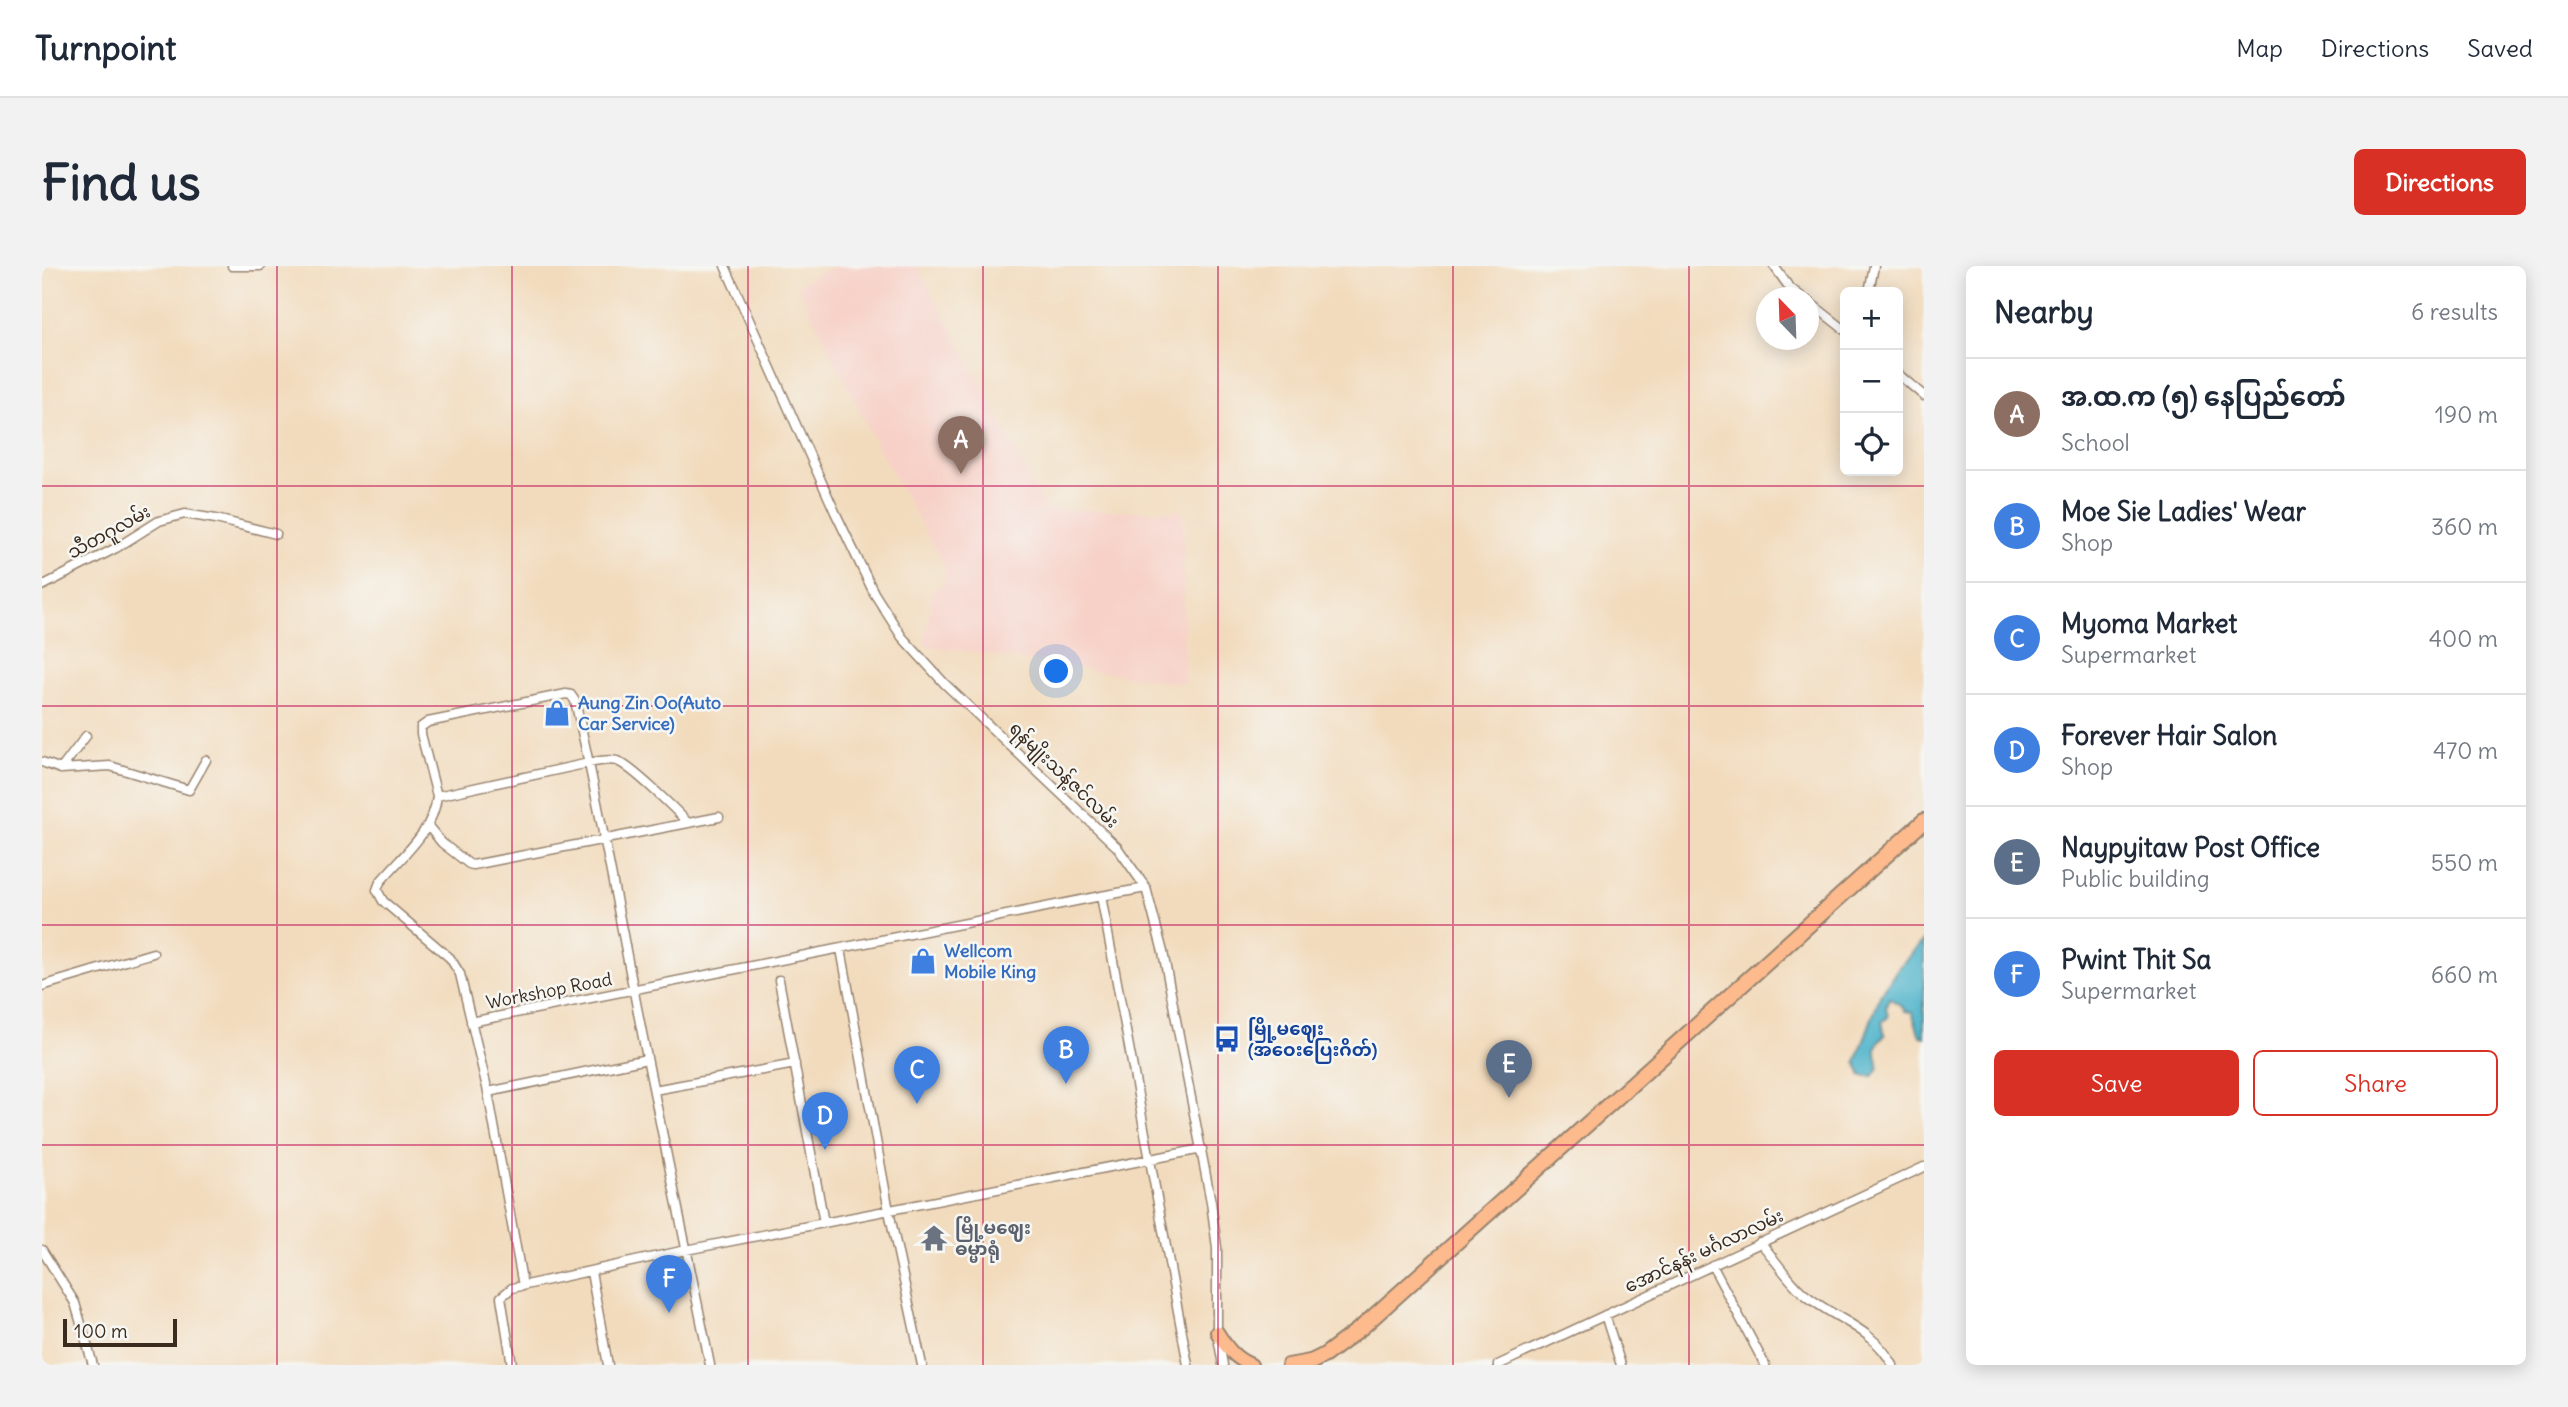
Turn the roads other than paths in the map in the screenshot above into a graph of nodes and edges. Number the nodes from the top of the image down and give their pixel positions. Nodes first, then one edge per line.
1 (232, 266) edge
2 (260, 266) edge
3 (725, 266) edge
4 (1774, 266) edge
5 (1786, 266) edge
6 (1874, 266) edge
7 (1781, 276) junction
8 (1790, 287) edge
9 (1870, 287) edge
10 (1819, 310) edge
11 (1840, 326) edge
12 (1903, 378) edge
13 (1924, 396) edge
14 (276, 534) dead end
15 (42, 586) edge
16 (86, 736) dead end
17 (206, 760) dead end
18 (42, 762) edge
19 (590, 763) junction
20 (61, 769) junction
21 (437, 796) junction
22 (719, 817) dead end
23 (1924, 821) edge
24 (688, 822) junction
25 (428, 826) junction
26 (606, 838) junction
27 (1146, 888) junction
28 (1101, 896) junction
29 (841, 949) junction
30 (153, 953) dead end
31 (779, 980) dead end
32 (42, 986) edge
33 (634, 991) junction
34 (471, 1021) junction
35 (647, 1059) junction
36 (795, 1063) junction
37 (654, 1090) junction
38 (488, 1092) junction
39 (1202, 1149) junction
40 (1151, 1159) junction
41 (1924, 1167) edge
42 (889, 1211) junction
43 (824, 1223) junction
44 (1760, 1242) junction
45 (42, 1250) edge
46 (686, 1250) junction
47 (1712, 1265) junction
48 (592, 1272) junction
49 (523, 1286) junction
50 (1605, 1315) junction
51 (1217, 1332) junction
52 (1310, 1362) edge
53 (93, 1365) edge
54 (512, 1365) edge
55 (608, 1365) edge
56 (710, 1365) edge
57 (922, 1365) edge
58 (1188, 1365) edge
59 (1223, 1365) edge
60 (1251, 1365) edge
61 (1288, 1365) edge
62 (1498, 1365) edge
63 (1621, 1365) edge
64 (1765, 1365) edge
65 (1893, 1365) edge

1 - 2 street
3 - 27 street, ရန်မျိုးသန့်ဇင်လမ်း
4 - 7 street
5 - 7 street
6 - 9 street
7 - 8 street
10 - 11 street
12 - 13 street
14 - 15 street, သီတဂူလမ်း
16 - 20 street
17 - 20 street
18 - 20 street
19 - 21 street
19 - 21 street
19 - 24 street
19 - 26 street
21 - 25 street
22 - 24 street
23 - 52 highway
24 - 26 street
25 - 26 street
25 - 34 street
26 - 33 street
27 - 28 street, Workshop Road
27 - 39 street, ရန်မျိုးသန့်ဇင်လမ်း
28 - 29 street, Workshop Road
28 - 40 street
29 - 33 street, Workshop Road
29 - 42 street
30 - 32 street
31 - 36 street
33 - 34 street, Workshop Road
33 - 35 street
34 - 38 street
35 - 37 street
35 - 38 street
36 - 37 street
36 - 43 street
37 - 46 street
38 - 49 street
39 - 40 street
39 - 51 street, ရန်မျိုးသန့်ဇင်လမ်း
40 - 42 street
40 - 58 street
41 - 44 street, အောင်နန်း မင်္ဂလာလမ်း
42 - 43 street
42 - 57 street
43 - 46 street
44 - 47 street, အောင်နန်း မင်္ဂလာလမ်း
44 - 65 street
45 - 53 street
46 - 48 street
46 - 56 street
47 - 50 street, အောင်နန်း မင်္ဂလာလမ်း
47 - 64 street
48 - 49 street
48 - 55 street
49 - 54 street
50 - 62 street, အောင်နန်း မင်္ဂလာလမ်း
50 - 63 street
51 - 59 street, ရန်မျိုးသန့်ဇင်လမ်း
51 - 60 main road
52 - 61 main road

